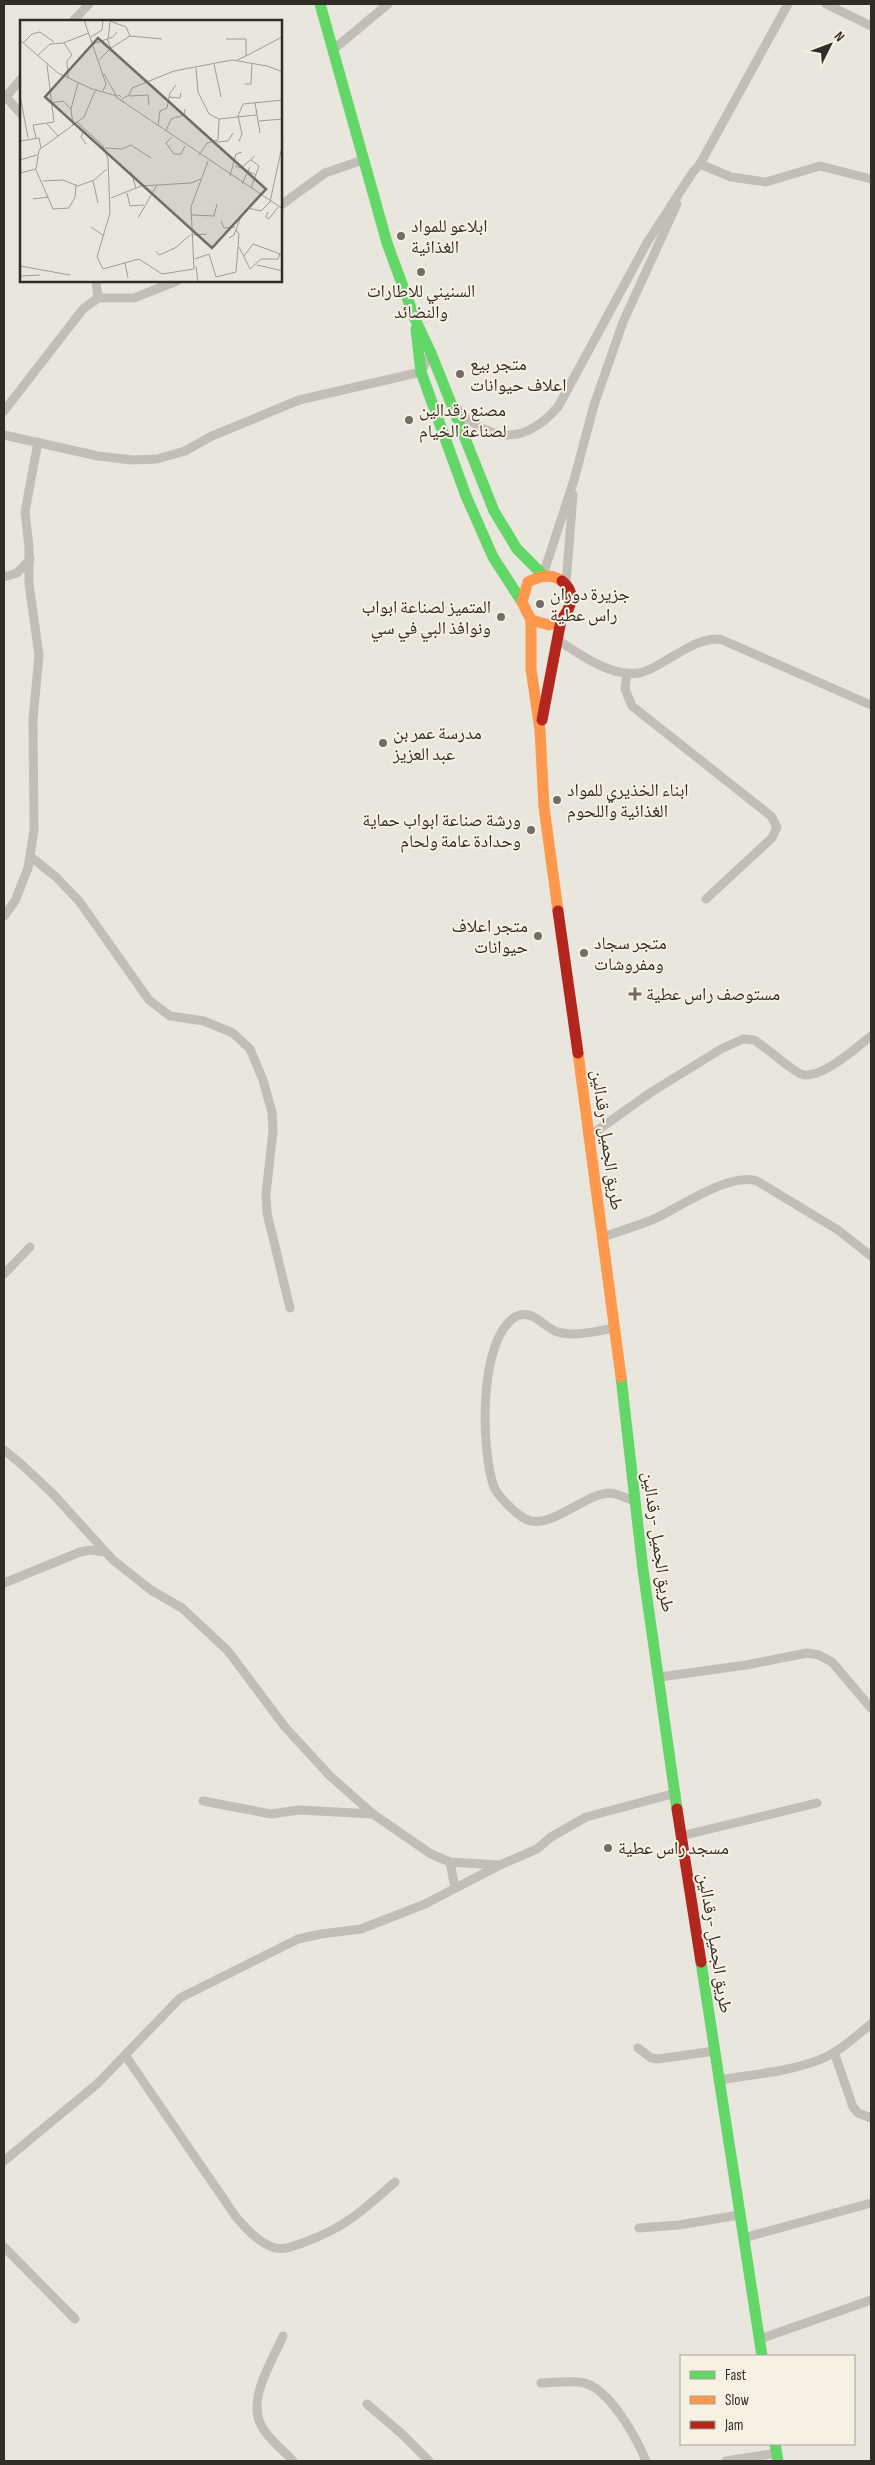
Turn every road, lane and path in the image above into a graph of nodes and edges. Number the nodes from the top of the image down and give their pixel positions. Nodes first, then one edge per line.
1 (89, 4) edge
2 (320, 4) edge
3 (388, 4) edge
4 (788, 4) edge
5 (826, 4) edge
6 (74, 20) edge
7 (871, 26) edge
8 (334, 49) junction
9 (20, 81) edge
10 (5, 98) edge
11 (20, 113) edge
12 (363, 160) junction
13 (700, 164) junction
14 (692, 172) junction
15 (871, 179) edge
16 (282, 204) edge
17 (96, 282) edge
18 (174, 282) edge
19 (98, 298) junction
20 (415, 319) junction
21 (431, 353) junction
22 (436, 367) junction
23 (421, 372) junction
24 (4, 411) edge
25 (4, 435) edge
26 (38, 442) junction
27 (574, 480) junction
28 (30, 559) junction
29 (543, 575) junction
30 (4, 577) edge
31 (566, 584) junction
32 (522, 602) junction
33 (531, 620) junction
34 (561, 620) junction
35 (558, 640) junction
36 (627, 673) junction
37 (871, 705) edge
38 (540, 730) junction
39 (30, 856) junction
40 (706, 899) dead end
41 (4, 916) edge
42 (871, 1036) edge
43 (588, 1137) junction
44 (602, 1237) junction
45 (30, 1247) dead end
46 (871, 1256) edge
47 (4, 1274) edge
48 (290, 1308) dead end
49 (615, 1328) junction
50 (4, 1450) edge
51 (634, 1502) junction
52 (105, 1552) junction
53 (4, 1583) edge
54 (660, 1677) junction
55 (871, 1708) edge
56 (676, 1793) junction
57 (203, 1801) dead end
58 (817, 1803) dead end
59 (373, 1814) junction
60 (681, 1836) junction
61 (450, 1862) junction
62 (500, 1865) junction
63 (455, 1888) junction
64 (871, 2024) edge
65 (638, 2048) dead end
66 (714, 2051) junction
67 (834, 2052) junction
68 (125, 2055) junction
69 (718, 2080) junction
70 (871, 2118) edge
71 (4, 2161) edge
72 (395, 2182) dead end
73 (871, 2203) edge
74 (739, 2215) junction
75 (639, 2228) dead end
76 (743, 2238) junction
77 (4, 2247) edge
78 (871, 2300) edge
79 (75, 2319) dead end
80 (283, 2336) dead end
81 (760, 2340) junction
82 (762, 2355) edge
83 (541, 2383) dead end
84 (367, 2404) dead end
85 (777, 2453) edge
86 (293, 2461) edge
87 (429, 2461) edge
88 (646, 2461) edge
89 (726, 2461) edge

1 - 6 street
2 - 8 main road
3 - 8 street
4 - 13 street
5 - 7 street
8 - 12 main road
9 - 10 street
10 - 11 street
12 - 16 street
12 - 20 main road
13 - 14 street
13 - 15 street
14 - 22 street
14 - 27 street
17 - 19 street
18 - 19 street
19 - 24 street
20 - 21 main road
20 - 23 main road
21 - 22 main road
21 - 23 street
22 - 29 main road
23 - 26 street
23 - 32 main road
25 - 26 street
26 - 28 street
27 - 29 street
27 - 31 street
28 - 30 street
28 - 39 street
29 - 31 main road
29 - 32 main road
31 - 34 main road
32 - 33 main road
33 - 34 main road
33 - 38 main road
34 - 35 main road
35 - 36 street
35 - 38 main road
36 - 37 street
36 - 40 street
38 - 43 main road, طريق الجميل -رقدالين
39 - 41 street
39 - 48 street
42 - 43 street
43 - 44 main road, طريق الجميل -رقدالين
44 - 46 street
44 - 49 main road, طريق الجميل -رقدالين
45 - 47 street
49 - 51 main road, طريق الجميل -رقدالين
49 - 51 street
50 - 52 street
51 - 54 main road, طريق الجميل -رقدالين
52 - 53 street
52 - 59 street
54 - 55 street
54 - 56 main road, طريق الجميل -رقدالين
56 - 60 main road, طريق الجميل -رقدالين
56 - 62 street
57 - 59 street
58 - 60 street
59 - 61 street
60 - 66 main road, طريق الجميل -رقدالين
61 - 62 street
61 - 63 street
62 - 63 street
63 - 68 street
64 - 67 street
65 - 66 street
66 - 69 main road, طريق الجميل -رقدالين
67 - 69 street
67 - 70 street
68 - 71 street
68 - 72 street
69 - 74 main road, طريق الجميل -رقدالين
73 - 76 street
74 - 75 street
74 - 76 main road, طريق الجميل -رقدالين
76 - 81 main road, طريق الجميل -رقدالين
77 - 79 street
78 - 81 street
80 - 86 street
81 - 82 main road, طريق الجميل -رقدالين
83 - 88 street
84 - 87 street
85 - 89 street

